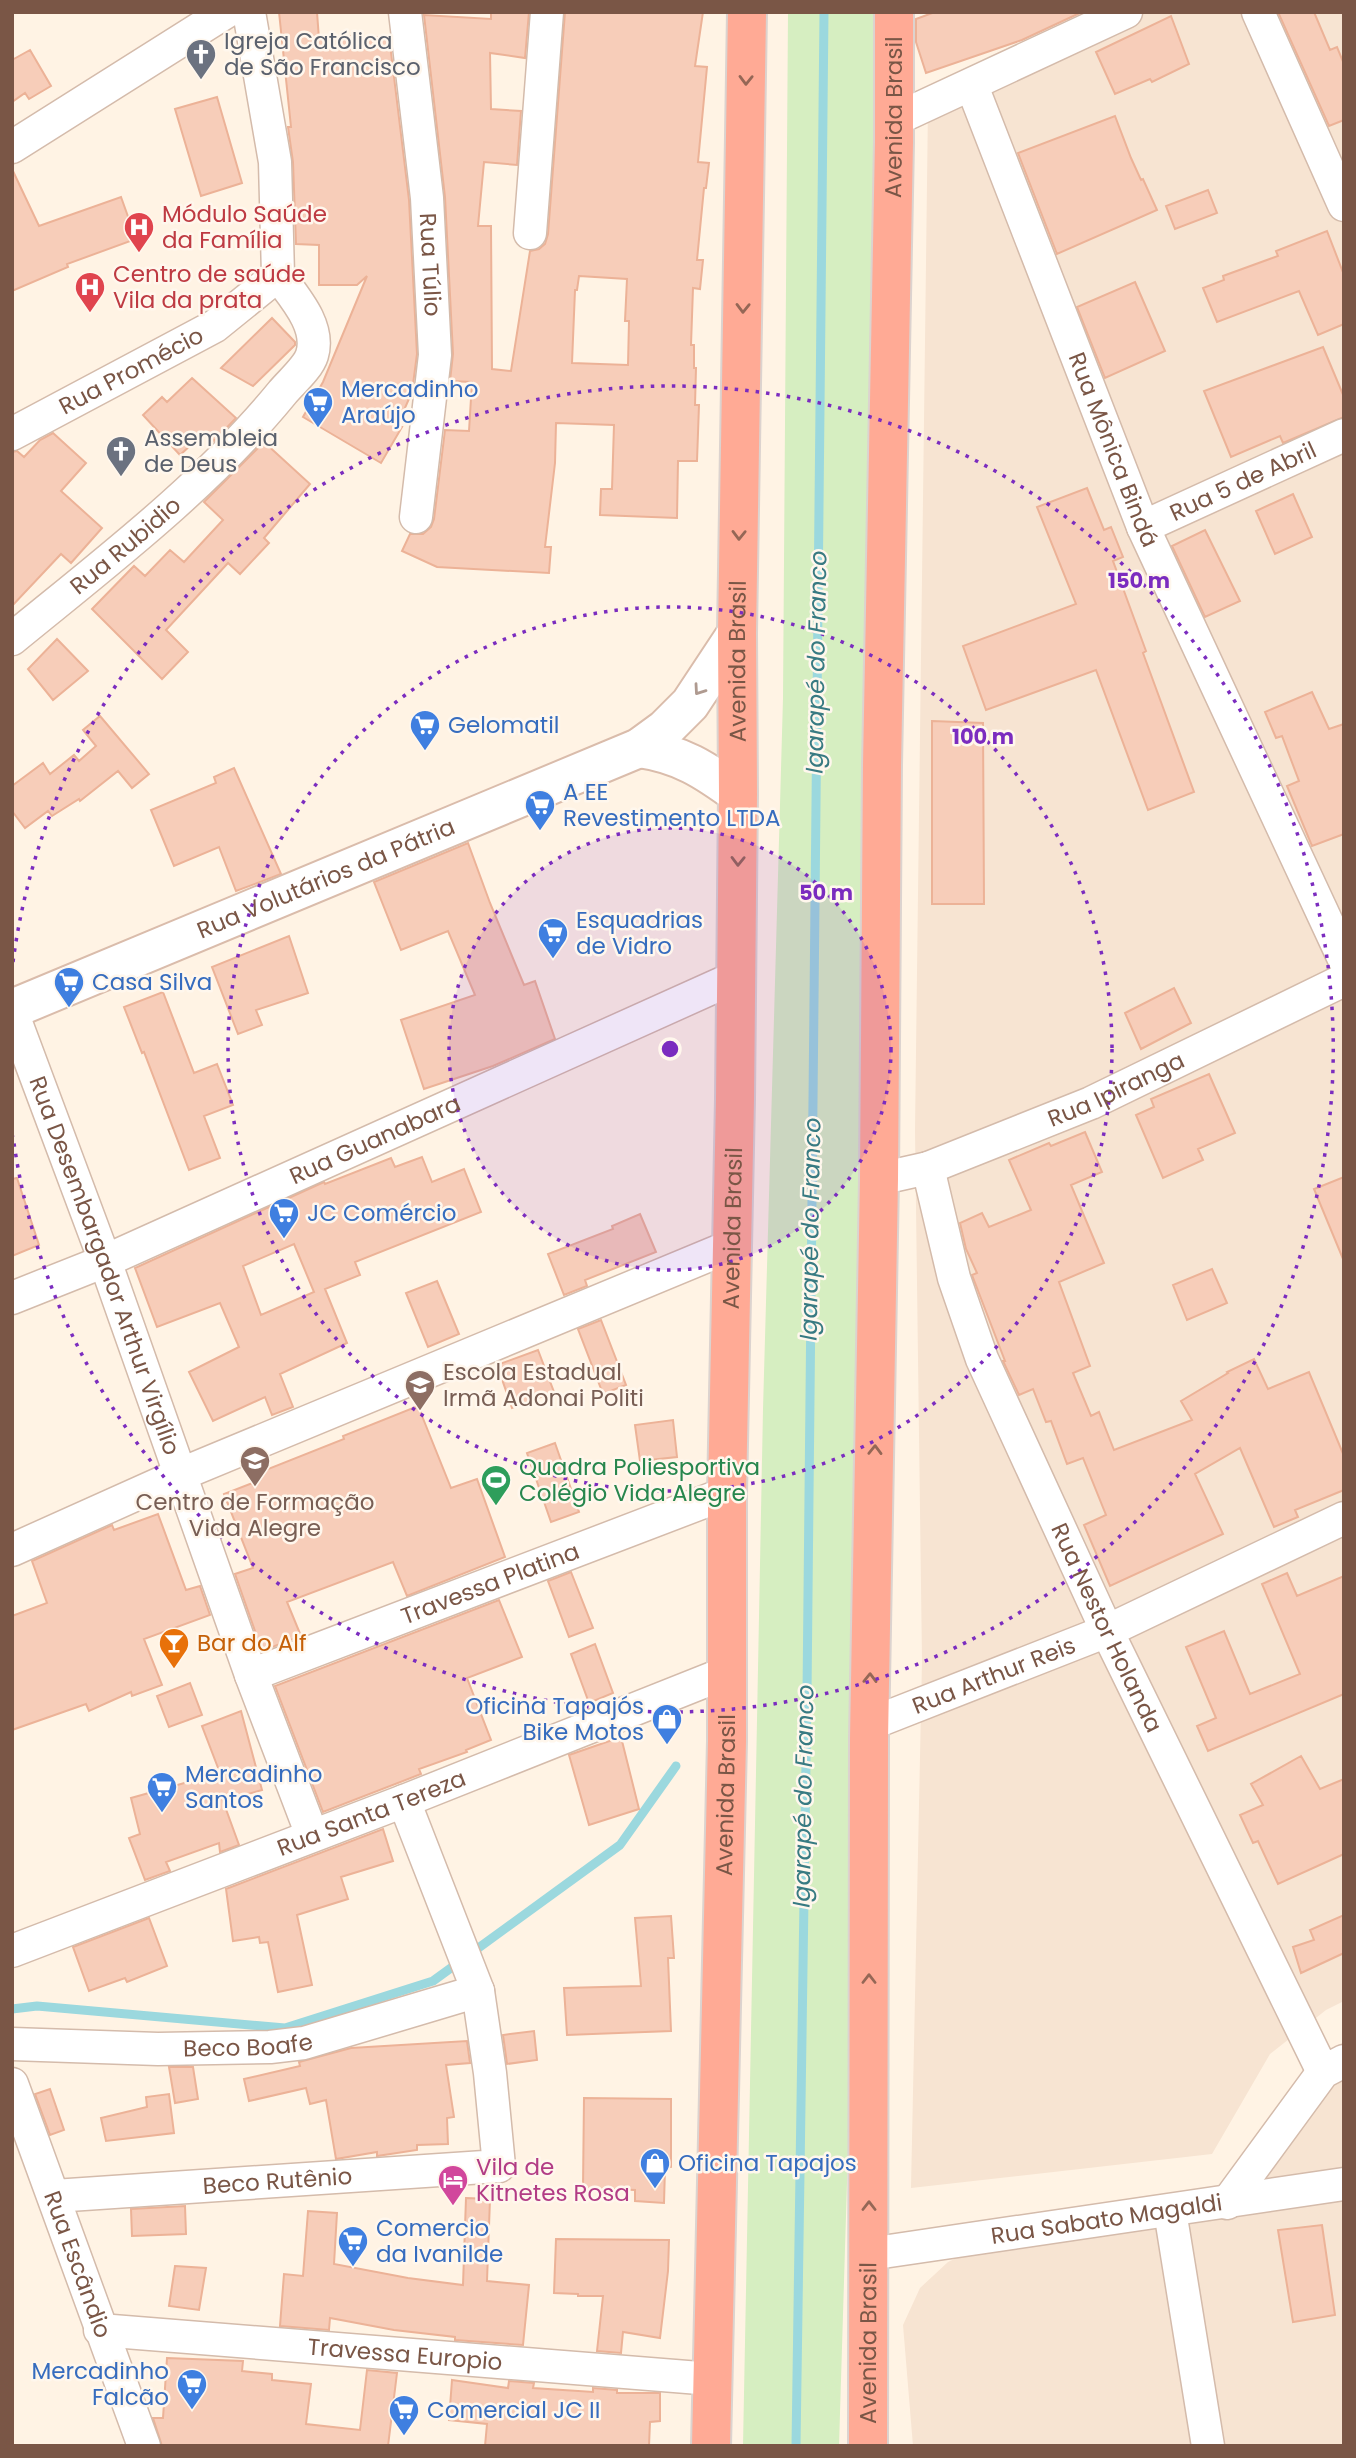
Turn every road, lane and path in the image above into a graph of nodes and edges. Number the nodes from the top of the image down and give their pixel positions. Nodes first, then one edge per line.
1 (226, 12) edge
2 (249, 12) edge
3 (405, 12) edge
4 (547, 12) edge
5 (747, 12) edge
6 (894, 12) edge
7 (1126, 12) edge
8 (1258, 12) edge
9 (972, 86) junction
10 (894, 120) junction
11 (12, 147) edge
12 (1344, 205) edge
13 (530, 233) dead end
14 (278, 275) junction
15 (12, 434) edge
16 (1344, 435) edge
17 (416, 517) dead end
18 (1143, 527) junction
19 (737, 633) junction
20 (12, 639) edge
21 (639, 748) junction
22 (738, 794) junction
23 (1344, 958) edge
24 (736, 977) junction
25 (1344, 980) edge
26 (12, 1011) edge
27 (928, 1168) junction
28 (879, 1179) junction
29 (731, 1246) junction
30 (105, 1261) junction
31 (12, 1298) edge
32 (179, 1475) junction
33 (727, 1493) junction
34 (1344, 1518) edge
35 (12, 1549) edge
36 (1107, 1631) junction
37 (728, 1672) junction
38 (251, 1675) junction
39 (870, 1724) junction
40 (404, 1801) junction
41 (312, 1835) junction
42 (12, 1951) edge
43 (478, 1991) junction
44 (12, 2044) edge
45 (1333, 2066) edge
46 (12, 2084) edge
47 (1344, 2184) edge
48 (54, 2196) junction
49 (1227, 2203) junction
50 (1170, 2211) junction
51 (869, 2254) junction
52 (100, 2330) junction
53 (712, 2379) junction
54 (144, 2446) edge
55 (711, 2446) edge
56 (868, 2446) edge
57 (1208, 2446) edge

1 - 11 street
2 - 14 street
3 - 17 street, Rua Túlio
4 - 13 street
5 -> 19 highway, Avenida Brasil
6 - 10 highway, Avenida Brasil
7 - 9 street
8 - 12 street
9 - 10 street
9 - 18 street, Rua Mônica Bindá
10 - 28 highway, Avenida Brasil
14 - 15 street, Rua Promécio
14 - 20 street, Rua Rubidio
16 - 18 street, Rua 5 de Abril
18 - 23 street, Rua Mônica Bindá
19 -> 21 street, Rua Volutários da Pátria
19 - 22 highway, Avenida Brasil
21 - 22 street
21 - 26 street, Rua Volutários da Pátria
22 -> 24 highway, Avenida Brasil
24 - 29 highway, Avenida Brasil
24 - 30 street, Rua Guanabara
25 - 27 street, Rua Ipiranga
26 - 30 street, Rua Desembargador Arthur Virgílio
27 - 28 street, Rua Ipiranga
27 - 36 street, Rua Nestor Holanda
39 -> 28 highway, Avenida Brasil
29 - 32 street
29 - 33 highway, Avenida Brasil
30 - 31 street, Rua Guanabara
30 - 32 street, Rua Desembargador Arthur Virgílio
32 - 35 street
32 - 38 street, Rua Desembargador Arthur Virgílio
33 - 37 highway, Avenida Brasil
33 - 38 street, Travessa Platina
34 - 36 street, Rua Arthur Reis
36 - 39 street, Rua Arthur Reis
36 - 45 street, Rua Nestor Holanda
37 - 40 street, Rua Santa Tereza
37 - 53 highway, Avenida Brasil
38 - 41 street, Rua Desembargador Arthur Virgílio
51 -> 39 highway, Avenida Brasil
40 - 41 street, Rua Santa Tereza
40 - 43 street
41 - 42 street, Rua Santa Tereza
43 - 44 street, Beco Boafe
43 - 48 street, Beco Rutênio
45 - 49 street
46 - 48 street, Rua Escândio
47 - 49 street, Rua Sabato Magaldi
48 - 52 street, Rua Escândio
49 - 50 street, Rua Sabato Magaldi
50 - 51 street, Rua Sabato Magaldi
50 - 57 street
51 - 56 highway, Avenida Brasil
52 - 53 street, Travessa Europio
52 - 54 street, Rua Escândio
53 - 55 highway, Avenida Brasil

